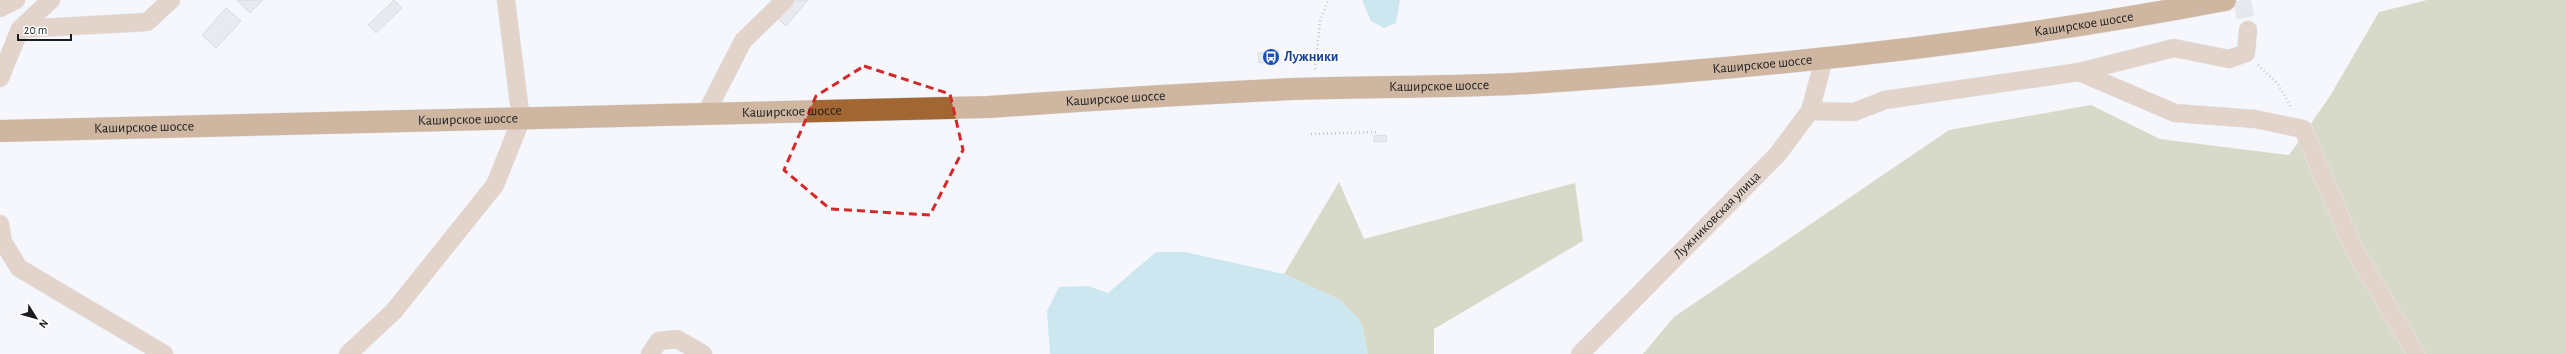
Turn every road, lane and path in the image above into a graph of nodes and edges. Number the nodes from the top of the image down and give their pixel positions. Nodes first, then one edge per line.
1 (16, 0) edge
2 (51, 0) edge
3 (171, 0) edge
4 (506, 0) edge
5 (785, 0) edge
6 (1328, 0) edge
7 (2225, 0) edge
8 (0, 8) edge
9 (20, 30) junction
10 (2248, 30) tunnel mouth
11 (2246, 54) junction
12 (1824, 59) junction
13 (1315, 70) dead end
14 (1, 71) edge
15 (2079, 72) junction
16 (1810, 111) junction
17 (706, 113) junction
18 (521, 120) junction
19 (2303, 129) junction
20 (0, 131) edge
21 (1379, 132) dead end
22 (1311, 134) dead end
23 (0, 224) edge
24 (1, 244) edge
25 (164, 354) edge
26 (349, 354) edge
27 (650, 354) edge
28 (703, 354) edge
29 (1580, 354) edge
30 (2416, 354) edge

1 - 8 street
2 - 9 street
3 - 9 street
4 - 18 street
5 - 17 street
6 - 13 path
7 - 12 main road, Каширское шоссе
9 - 14 street
10 - 11 street
11 - 15 street
11 - 19 path
12 - 16 street, Лужниковская улица
12 - 17 main road, Каширское шоссе
15 - 16 street
15 - 19 street
16 - 29 street, Лужниковская улица
17 - 18 main road, Каширское шоссе
18 - 20 main road, Каширское шоссе
18 - 26 street
19 - 30 street
21 - 22 path
23 - 24 street
24 - 25 street
27 - 28 street

